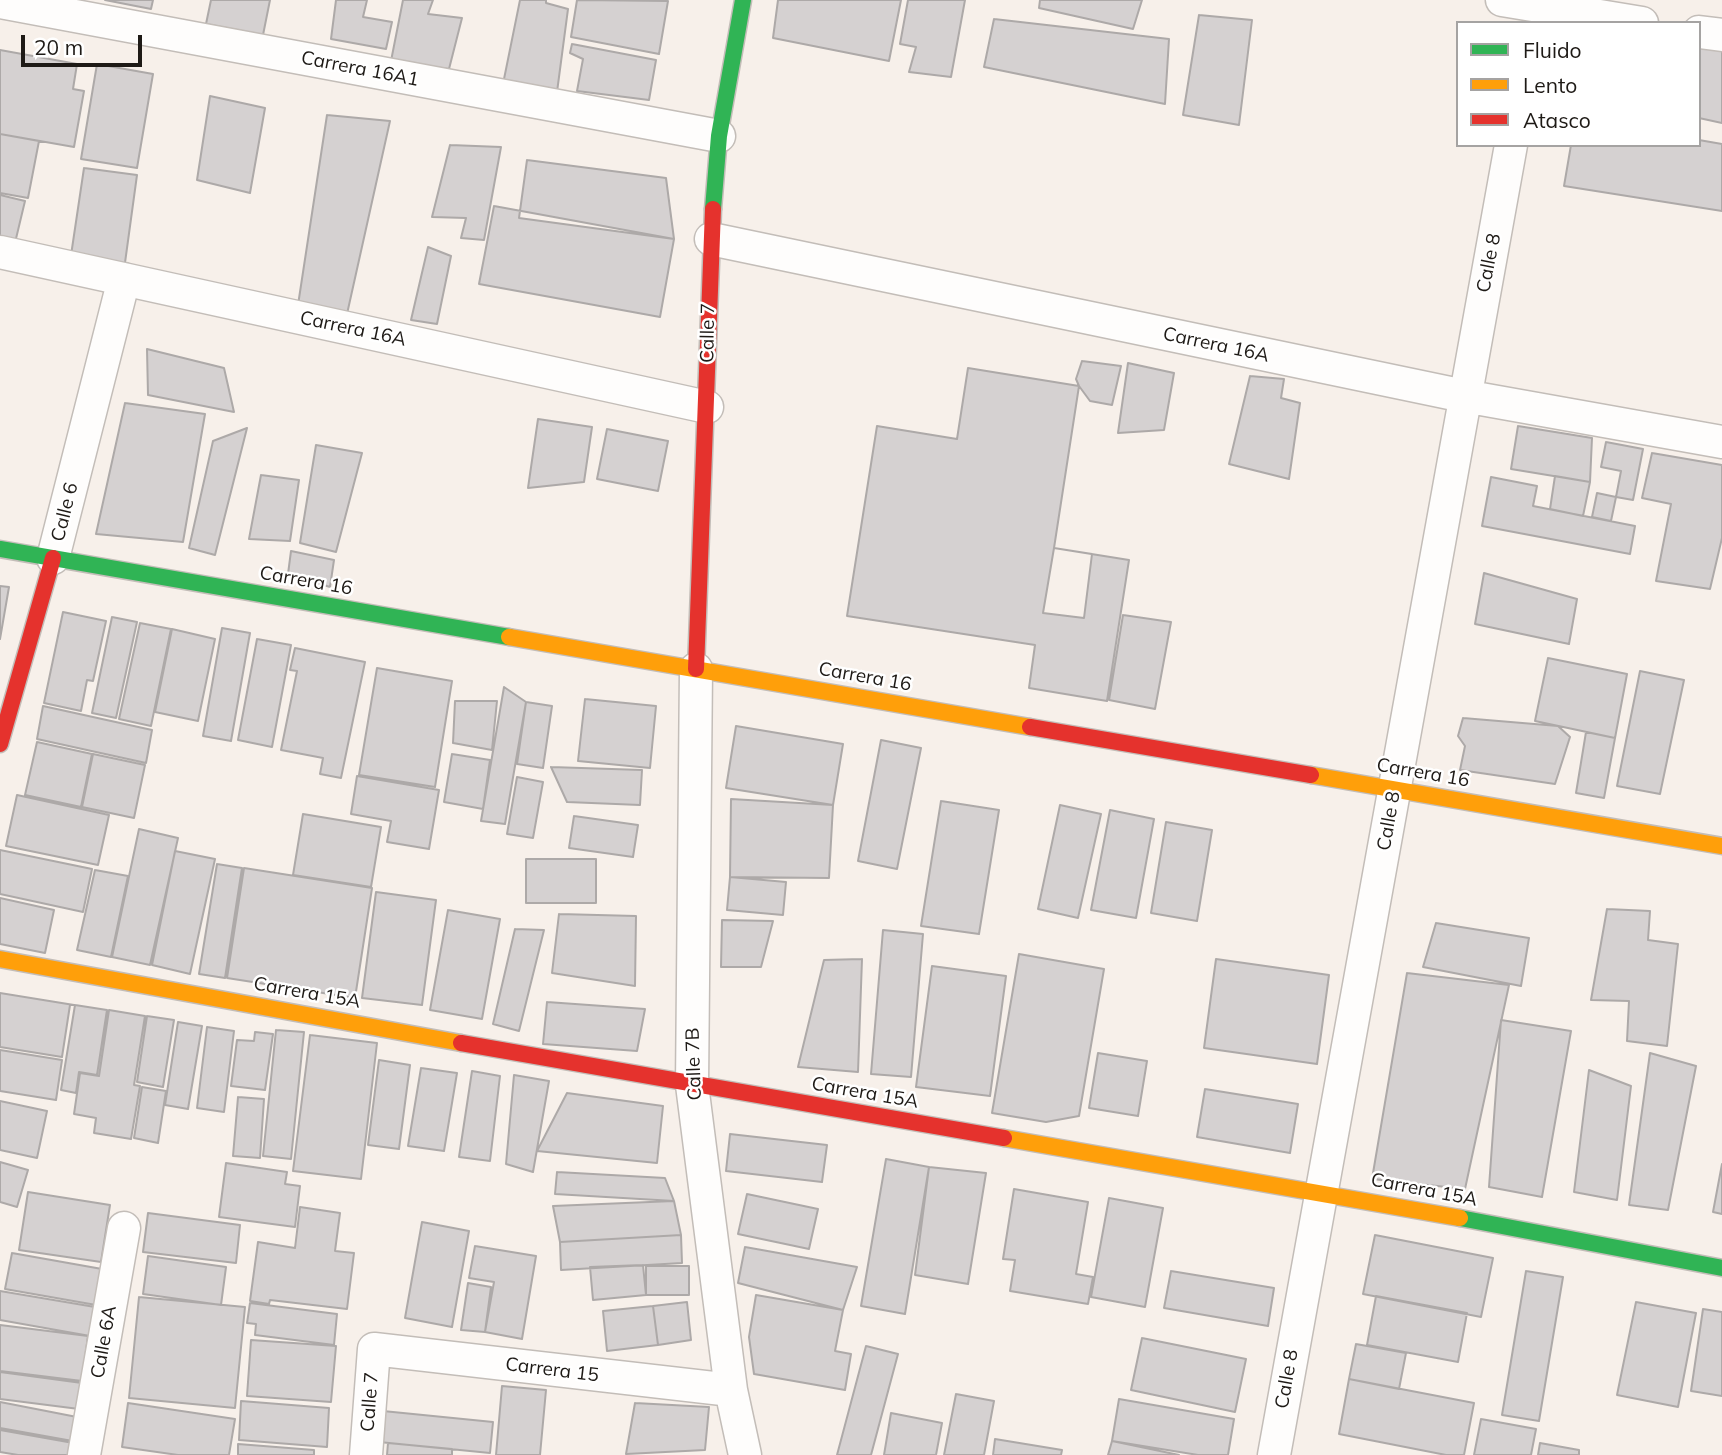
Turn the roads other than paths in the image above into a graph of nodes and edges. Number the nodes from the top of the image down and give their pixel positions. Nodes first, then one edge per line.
1 (743, 0) edge
2 (1503, 0) edge
3 (0, 2) edge
4 (1537, 10) edge
5 (1626, 21) edge
6 (1701, 32) edge
7 (1722, 35) edge
8 (719, 136) junction
9 (1511, 147) edge
10 (711, 239) junction
11 (0, 252) edge
12 (124, 279) junction
13 (1464, 396) junction
14 (706, 407) junction
15 (1722, 442) edge
16 (0, 549) edge
17 (53, 558) junction
18 (696, 669) junction
19 (0, 744) edge
20 (1395, 790) junction
21 (1722, 846) edge
22 (0, 959) edge
23 (692, 1085) junction
24 (1320, 1192) junction
25 (124, 1228) dead end
26 (1722, 1268) edge
27 (374, 1349) joint
28 (731, 1390) junction
29 (84, 1455) edge
30 (366, 1455) edge
31 (744, 1455) edge
32 (1274, 1455) edge

1 - 8 street, Calle 7
2 - 4 street
3 - 8 street, Carrera 16A1
4 - 5 street
6 - 7 street
8 - 10 street, Calle 7
9 - 13 street, Calle 8
10 - 13 street, Carrera 16A
10 - 14 street, Calle 7
11 - 12 street, Carrera 16A
12 - 14 street, Carrera 16A
12 - 17 street, Calle 6
13 - 15 street, Carrera 16A
13 - 20 street, Calle 8
14 - 18 street, Calle 7
16 - 17 street, Carrera 16
17 - 18 street, Carrera 16
17 - 19 street, Calle 6
18 - 20 street, Carrera 16
18 - 23 street, Calle 7B
20 - 21 street, Carrera 16
20 - 24 street, Calle 8
22 - 23 street, Carrera 15A
23 - 24 street, Carrera 15A
23 - 28 street, Calle 7B
24 - 26 street, Carrera 15A
24 - 32 street, Calle 8
25 - 29 street, Calle 6A
27 - 28 street, Carrera 15
27 - 30 street, Calle 7
28 - 31 street, Calle 7B

